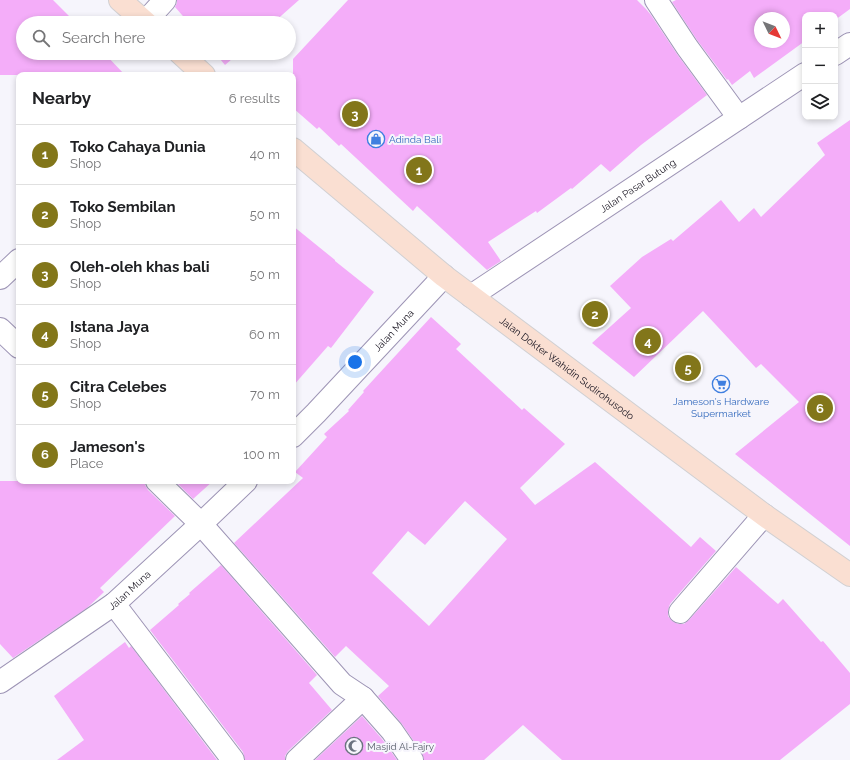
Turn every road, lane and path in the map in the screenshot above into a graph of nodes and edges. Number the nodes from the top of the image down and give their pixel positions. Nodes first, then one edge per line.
1 (120, 0) edge
2 (165, 0) edge
3 (656, 0) edge
4 (138, 16) edge
5 (150, 16) edge
6 (850, 44) edge
7 (838, 52) edge
8 (188, 60) edge
9 (201, 72) edge
10 (802, 76) edge
11 (739, 118) junction
12 (296, 152) edge
13 (16, 263) edge
14 (444, 276) junction
15 (0, 278) edge
16 (470, 296) junction
17 (0, 329) edge
18 (16, 344) edge
19 (296, 433) edge
20 (160, 484) edge
21 (243, 484) edge
22 (764, 515) junction
23 (202, 524) junction
24 (850, 575) edge
25 (114, 604) junction
26 (680, 612) dead end
27 (0, 681) edge
28 (363, 698) junction
29 (233, 760) edge
30 (297, 760) edge
31 (412, 760) edge

1 - 4 main road
2 - 5 street
3 - 11 street
6 - 7 street
8 - 9 main road
10 - 11 street, Jalan Pasar Butung
11 - 16 street, Jalan Pasar Butung
12 - 14 main road, Jalan Dokter Wahidin Sudirohusodo
13 - 15 street
14 - 16 main road, Jalan Dokter Wahidin Sudirohusodo
14 - 19 street, Jalan Muna
16 - 22 main road, Jalan Dokter Wahidin Sudirohusodo
17 - 18 street
20 - 23 street
21 - 23 street, Jalan Muna
22 - 24 main road, Jalan Dokter Wahidin Sudirohusodo
22 - 26 street
23 - 25 street, Jalan Muna
23 - 28 street
25 - 27 street, Jalan Muna
25 - 29 street
28 - 30 street
28 - 31 street

